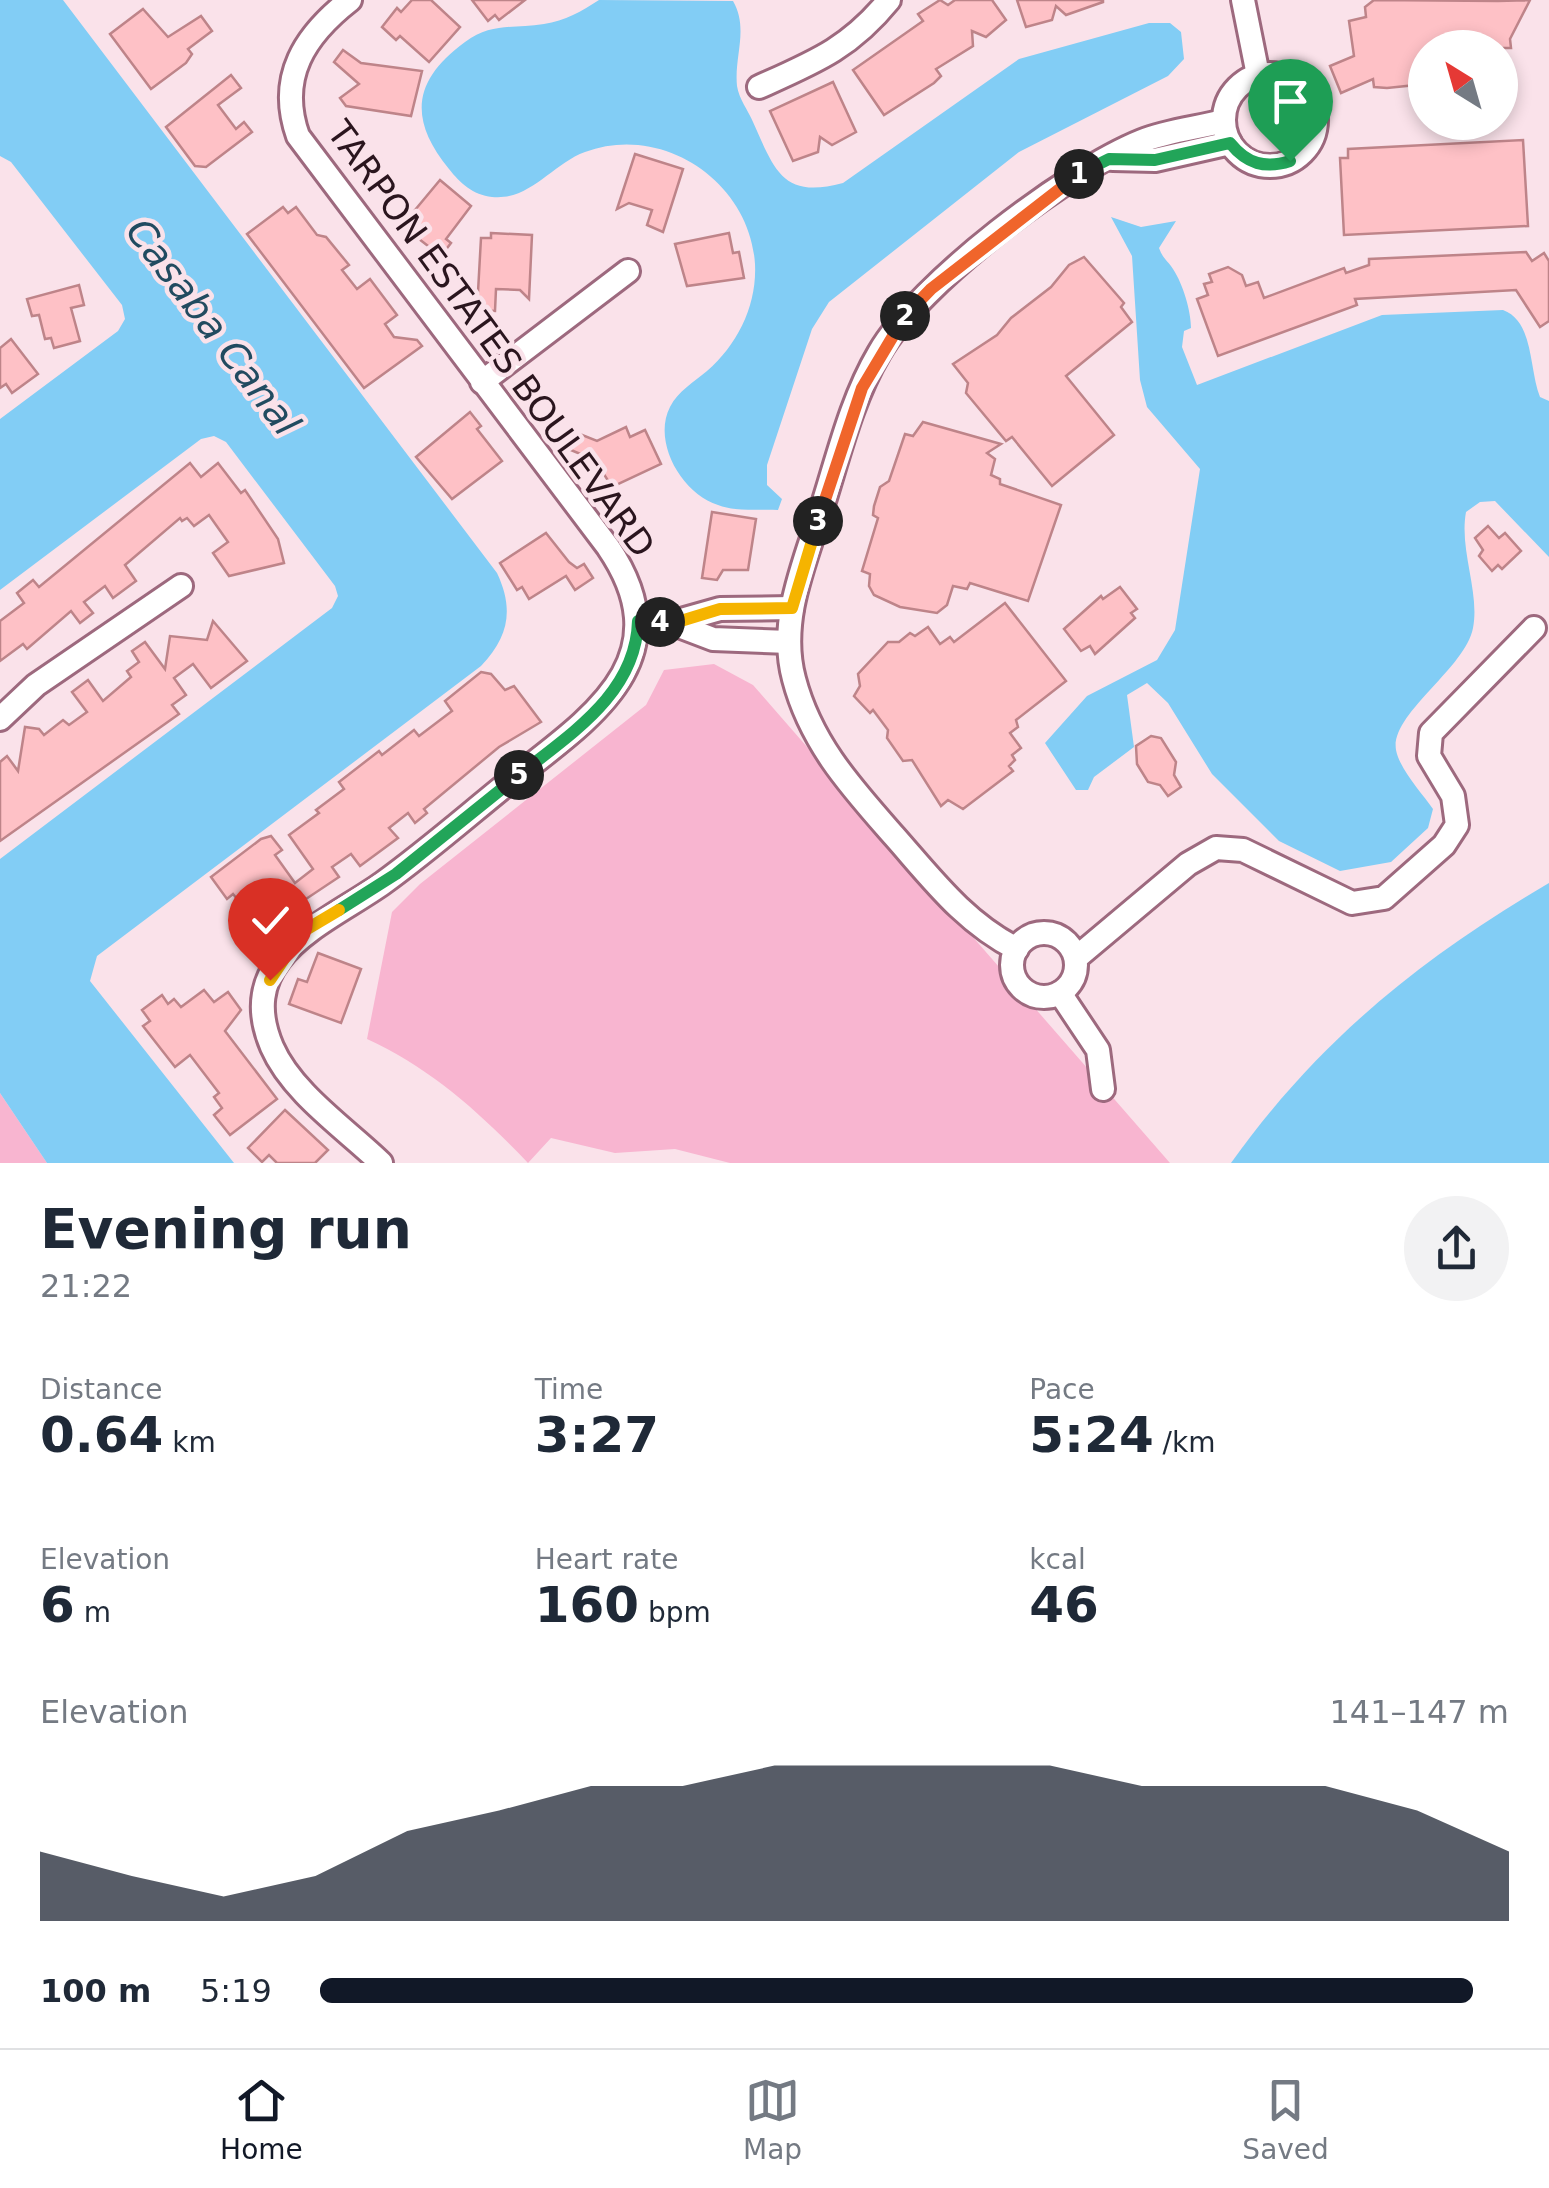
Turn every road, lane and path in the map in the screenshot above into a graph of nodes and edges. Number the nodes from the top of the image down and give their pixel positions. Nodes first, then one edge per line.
1 (350, 0) edge
2 (889, 0) edge
3 (1242, 0) edge
4 (1258, 75) junction
5 (760, 86) dead end
6 (1227, 132) junction
7 (628, 271) dead end
8 (482, 382) junction
9 (181, 586) dead end
10 (792, 608) junction
11 (638, 621) junction
12 (671, 622) junction
13 (1534, 628) dead end
14 (790, 642) junction
15 (0, 719) edge
16 (1016, 949) junction
17 (1076, 958) junction
18 (1060, 993) junction
19 (1103, 1089) dead end
20 (381, 1163) edge

1 - 8 street, TARPON ESTATES BOULEVARD
2 - 5 street
3 - 4 street
4 - 6 street
4 - 6 street
6 - 10 street
7 - 8 street
8 - 11 street, TARPON ESTATES BOULEVARD
9 - 15 street
10 - 12 street
10 - 14 street
11 - 12 street
11 - 20 street
12 - 14 street
13 - 17 street
14 - 16 street
16 - 17 street
16 - 18 street
17 - 18 street
18 - 19 street

